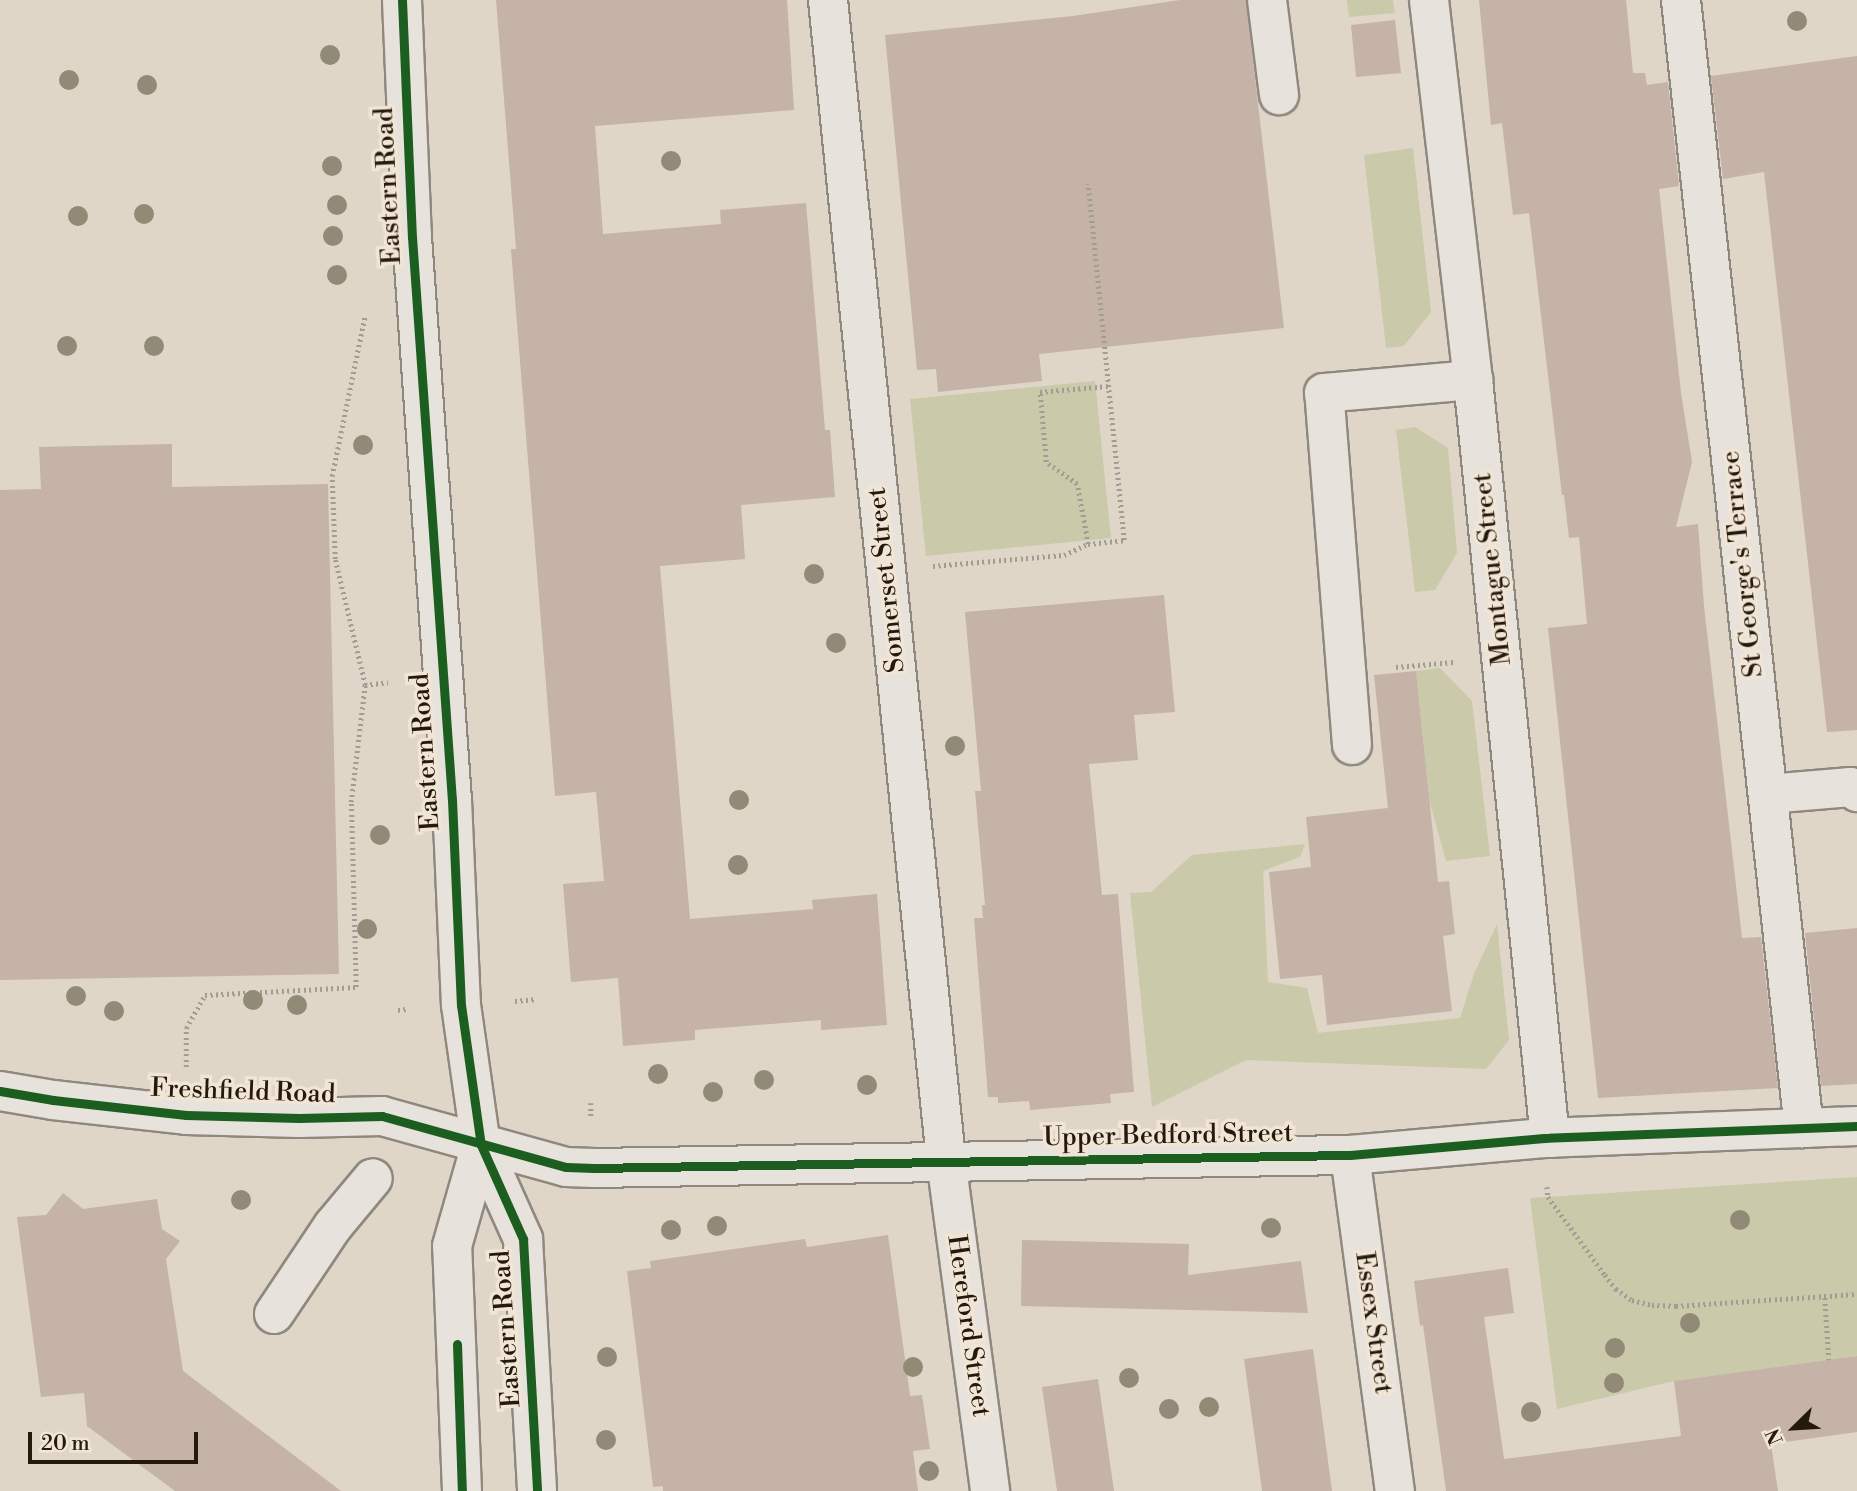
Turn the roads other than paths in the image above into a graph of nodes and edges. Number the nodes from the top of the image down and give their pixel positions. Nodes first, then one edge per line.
1 (402, 0) edge
2 (828, 0) edge
3 (1267, 0) edge
4 (1429, 0) edge
5 (1681, 0) edge
6 (1279, 95) dead end
7 (1473, 380) junction
8 (1352, 745) dead end
9 (1857, 792) edge
10 (1768, 794) junction
11 (0, 1091) edge
12 (1857, 1126) edge
13 (1804, 1128) junction
14 (1547, 1138) junction
15 (481, 1145) junction
16 (1350, 1155) junction
17 (947, 1160) junction
18 (373, 1178) dead end
19 (274, 1314) dead end
20 (462, 1491) edge
21 (537, 1491) edge
22 (990, 1491) edge
23 (1395, 1491) edge

1 - 15 street, Eastern Road
2 - 17 street, Somerset Street
3 - 6 street
4 - 7 street, Montague Street
5 - 10 street, St George's Terrace
7 - 8 street
7 - 14 street, Montague Street
9 - 10 street
10 - 13 street, St George's Terrace
11 - 15 street, Freshfield Road
12 - 13 street, Upper Bedford Street
13 - 14 street, Upper Bedford Street
14 - 16 street, Upper Bedford Street
15 - 17 street, Upper Bedford Street
15 - 20 street, Eastern Road
15 - 21 street, Eastern Road
16 - 17 street, Upper Bedford Street
16 - 23 street, Essex Street
17 - 22 street, Hereford Street
18 - 19 street

